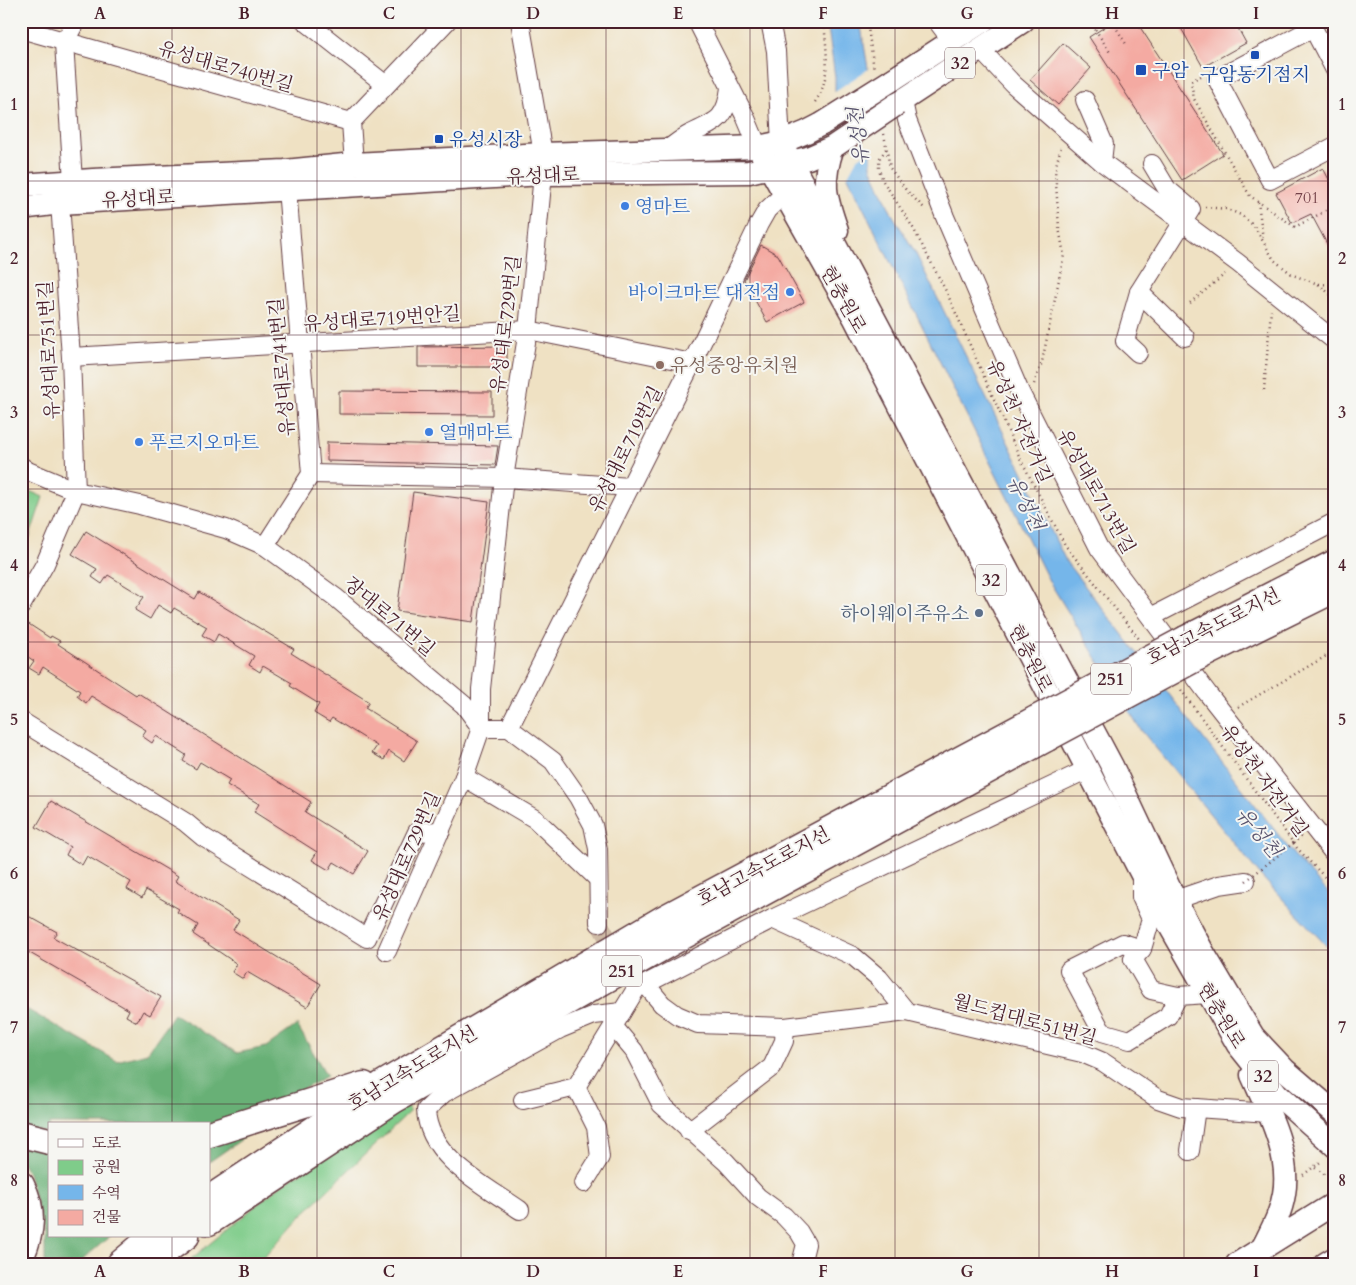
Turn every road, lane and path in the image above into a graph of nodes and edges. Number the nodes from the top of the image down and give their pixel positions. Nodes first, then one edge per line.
1 (76, 21) edge
2 (305, 21) edge
3 (447, 21) edge
4 (520, 21) edge
5 (697, 21) edge
6 (770, 21) edge
7 (824, 21) edge
8 (937, 21) edge
9 (983, 21) edge
10 (1023, 21) edge
11 (1090, 21) edge
12 (1112, 21) edge
13 (1142, 21) edge
14 (1146, 21) edge
15 (21, 29) edge
16 (952, 41) junction
17 (64, 43) junction
18 (1126, 44) dead end
19 (981, 50) junction
20 (1111, 54) dead end
21 (1335, 70) edge
22 (386, 85) junction
23 (730, 88) junction
24 (1085, 100) dead end
25 (815, 102) dead end
26 (900, 103) junction
27 (351, 122) junction
28 (1068, 132) junction
29 (1335, 146) edge
30 (758, 147) junction
31 (833, 147) junction
32 (668, 149) junction
33 (886, 149) dead end
34 (780, 158) junction
35 (1102, 162) junction
36 (354, 164) junction
37 (543, 164) junction
38 (1152, 164) dead end
39 (73, 181) junction
40 (286, 181) junction
41 (21, 185) edge
42 (784, 194) junction
43 (1258, 202) dead end
44 (60, 203) junction
45 (1200, 207) dead end
46 (21, 208) edge
47 (1181, 223) junction
48 (1263, 240) junction
49 (1238, 263) junction
50 (1318, 284) junction
51 (1335, 285) edge
52 (1272, 291) junction
53 (1139, 292) junction
54 (1335, 298) edge
55 (1190, 304) dead end
56 (868, 310) junction
57 (528, 330) junction
58 (1185, 338) dead end
59 (1335, 341) edge
60 (300, 344) junction
61 (1138, 353) dead end
62 (71, 357) junction
63 (692, 363) junction
64 (1264, 390) dead end
65 (1020, 392) junction
66 (21, 466) edge
67 (312, 474) junction
68 (504, 478) junction
69 (630, 487) junction
70 (76, 491) junction
71 (1335, 522) edge
72 (265, 546) junction
73 (1335, 563) edge
74 (1335, 590) edge
75 (21, 606) edge
76 (1151, 617) junction
77 (1140, 640) dead end
78 (1191, 648) junction
79 (1335, 651) edge
80 (1208, 694) junction
81 (1224, 715) junction
82 (21, 721) edge
83 (481, 728) junction
84 (509, 728) junction
85 (1042, 728) junction
86 (1088, 769) junction
87 (464, 778) junction
88 (441, 831) junction
89 (1302, 836) dead end
90 (1335, 855) edge
91 (1141, 871) junction
92 (598, 879) junction
93 (1246, 881) joint
94 (1335, 888) edge
95 (1175, 900) junction
96 (772, 919) junction
97 (599, 923) tunnel mouth
98 (1142, 949) junction
99 (387, 951) dead end
100 (638, 985) junction
101 (1208, 994) junction
102 (1178, 996) junction
103 (907, 1012) junction
104 (618, 1019) junction
105 (785, 1027) junction
106 (1238, 1045) junction
107 (1285, 1070) junction
108 (400, 1073) junction
109 (576, 1087) junction
110 (1335, 1097) edge
111 (523, 1100) dead end
112 (1196, 1108) junction
113 (1269, 1113) junction
114 (1335, 1113) edge
115 (690, 1131) junction
116 (21, 1134) edge
117 (210, 1134) edge
118 (48, 1141) edge
119 (1190, 1151) dead end
120 (1331, 1151) edge
121 (1327, 1176) dead end
122 (584, 1183) dead end
123 (21, 1185) edge
124 (1335, 1203) edge
125 (520, 1210) dead end
126 (211, 1215) edge
127 (151, 1238) edge
128 (183, 1238) edge
129 (195, 1238) edge
130 (1264, 1245) junction
131 (21, 1256) edge
132 (120, 1264) edge
133 (148, 1264) edge
134 (168, 1264) edge
135 (801, 1264) edge
136 (1238, 1264) edge

1 - 17 street
2 - 22 street
3 - 22 street
4 - 37 street, 유성대로729번길
5 - 23 street
6 - 34 street
7 - 25 path
8 - 16 street
9 - 16 main road, 유성대로
10 - 19 main road, 유성대로 / 32
11 - 20 path
12 - 18 path
13 - 14 path
15 - 17 street, 유성대로740번길
16 - 34 main road, 유성대로 / 32, bridge
17 - 27 street, 유성대로740번길
17 - 39 street
19 - 26 main road, 유성대로 / 32
19 - 28 street
21 - 29 street
22 - 27 street
23 - 30 street
23 - 32 street
24 - 35 street
26 - 31 main road, 유성대로 / 32, bridge
26 - 65 street, 유성대로713번길
27 - 36 street
28 - 35 street
28 - 65 path
30 - 32 main road, 유성대로 / 32
30 - 34 main road, 현충원로 / 32
31 - 34 main road, 유성대로 / 32
31 - 56 main road
32 - 37 main road, 유성대로 / 32
33 - 77 path, 유성천 자전거길
34 - 37 main road, 유성대로 / 32
34 - 42 main road, 현충원로 / 32
34 - 56 main road
35 - 47 street
36 - 37 main road, 유성대로 / 32
36 - 40 main road, 유성대로 / 32
37 - 40 main road, 유성대로 / 32
37 - 57 street, 유성대로729번길
38 - 47 street
39 - 40 main road, 유성대로 / 32
39 - 41 main road, 유성대로 / 32
39 - 44 street
40 - 44 main road, 유성대로 / 32
40 - 60 street, 유성대로741번길
42 - 63 street, 유성대로719번길
42 - 86 main road, 현충원로 / 32
43 - 48 path
44 - 46 main road, 유성대로 / 32
44 - 62 street, 유성대로751번길
45 - 48 path
47 - 49 street
47 - 53 street
48 - 50 path
49 - 52 street
49 - 55 path
50 - 51 path
50 - 54 path
52 - 59 street
52 - 64 path
53 - 58 street
53 - 61 street
56 - 95 main road, 현충원로 / 32
57 - 60 street, 유성대로719번안길
57 - 63 street, 유성대로719번안길
57 - 68 street, 유성대로729번길
60 - 62 street, 유성대로719번안길
60 - 67 street, 유성대로741번길
62 - 70 street, 유성대로751번길
63 - 69 street, 유성대로719번길
65 - 76 street, 유성대로713번길
66 - 70 street, 장대로71번길
67 - 68 street
67 - 72 street
68 - 69 street
68 - 83 street, 유성대로729번길
69 - 84 street, 유성대로719번길
70 - 72 street, 장대로71번길
70 - 75 street
71 - 76 street
72 - 83 street, 장대로71번길
73 - 78 highway, 호남고속도로지선 / 251
74 - 78 highway, 호남고속도로지선 / 251
76 - 80 street, 유성대로713번길
78 - 85 highway, 호남고속도로지선 / 251, bridge
79 - 81 path
80 - 81 street, 유성대로713번길
80 - 94 path, 유성천 자전거길
81 - 90 street, 유성대로713번길
82 - 88 street
83 - 84 street
83 - 87 street, 유성대로729번길
84 - 92 street
85 - 108 highway, 호남고속도로지선 / 251
85 - 126 highway, 호남고속도로지선 / 251
86 - 91 main road, 현충원로 / 32
86 - 96 street
87 - 88 street, 유성대로729번길
87 - 92 street, 유성대로729번길
88 - 99 street, 유성대로729번길
89 - 93 path, bridge
91 - 98 street
91 - 101 main road, 현충원로 / 32
92 - 97 street
93 - 95 street
95 - 107 main road, 현충원로 / 32
96 - 100 street
96 - 103 street
98 - 102 street
98 - 102 street
100 - 104 street
100 - 105 street, 월드컵대로51번길
101 - 102 street
101 - 106 main road, 현충원로 / 32
103 - 105 street, 월드컵대로51번길
103 - 112 street, 월드컵대로51번길
104 - 109 street
104 - 115 street
104 - 125 street
105 - 115 street
106 - 113 main road
106 - 120 main road, 현충원로 / 32
107 - 110 main road
107 - 114 main road, 현충원로 / 32
108 - 117 highway
108 - 126 highway, 호남고속도로지선 / 251
109 - 111 street
109 - 122 street
112 - 113 street, 월드컵대로51번길
112 - 119 street
113 - 130 main road
115 - 135 street
116 - 118 highway
120 - 121 path
123 - 131 highway
124 - 130 main road
127 - 132 highway
128 - 133 highway
129 - 134 highway
130 - 136 main road

